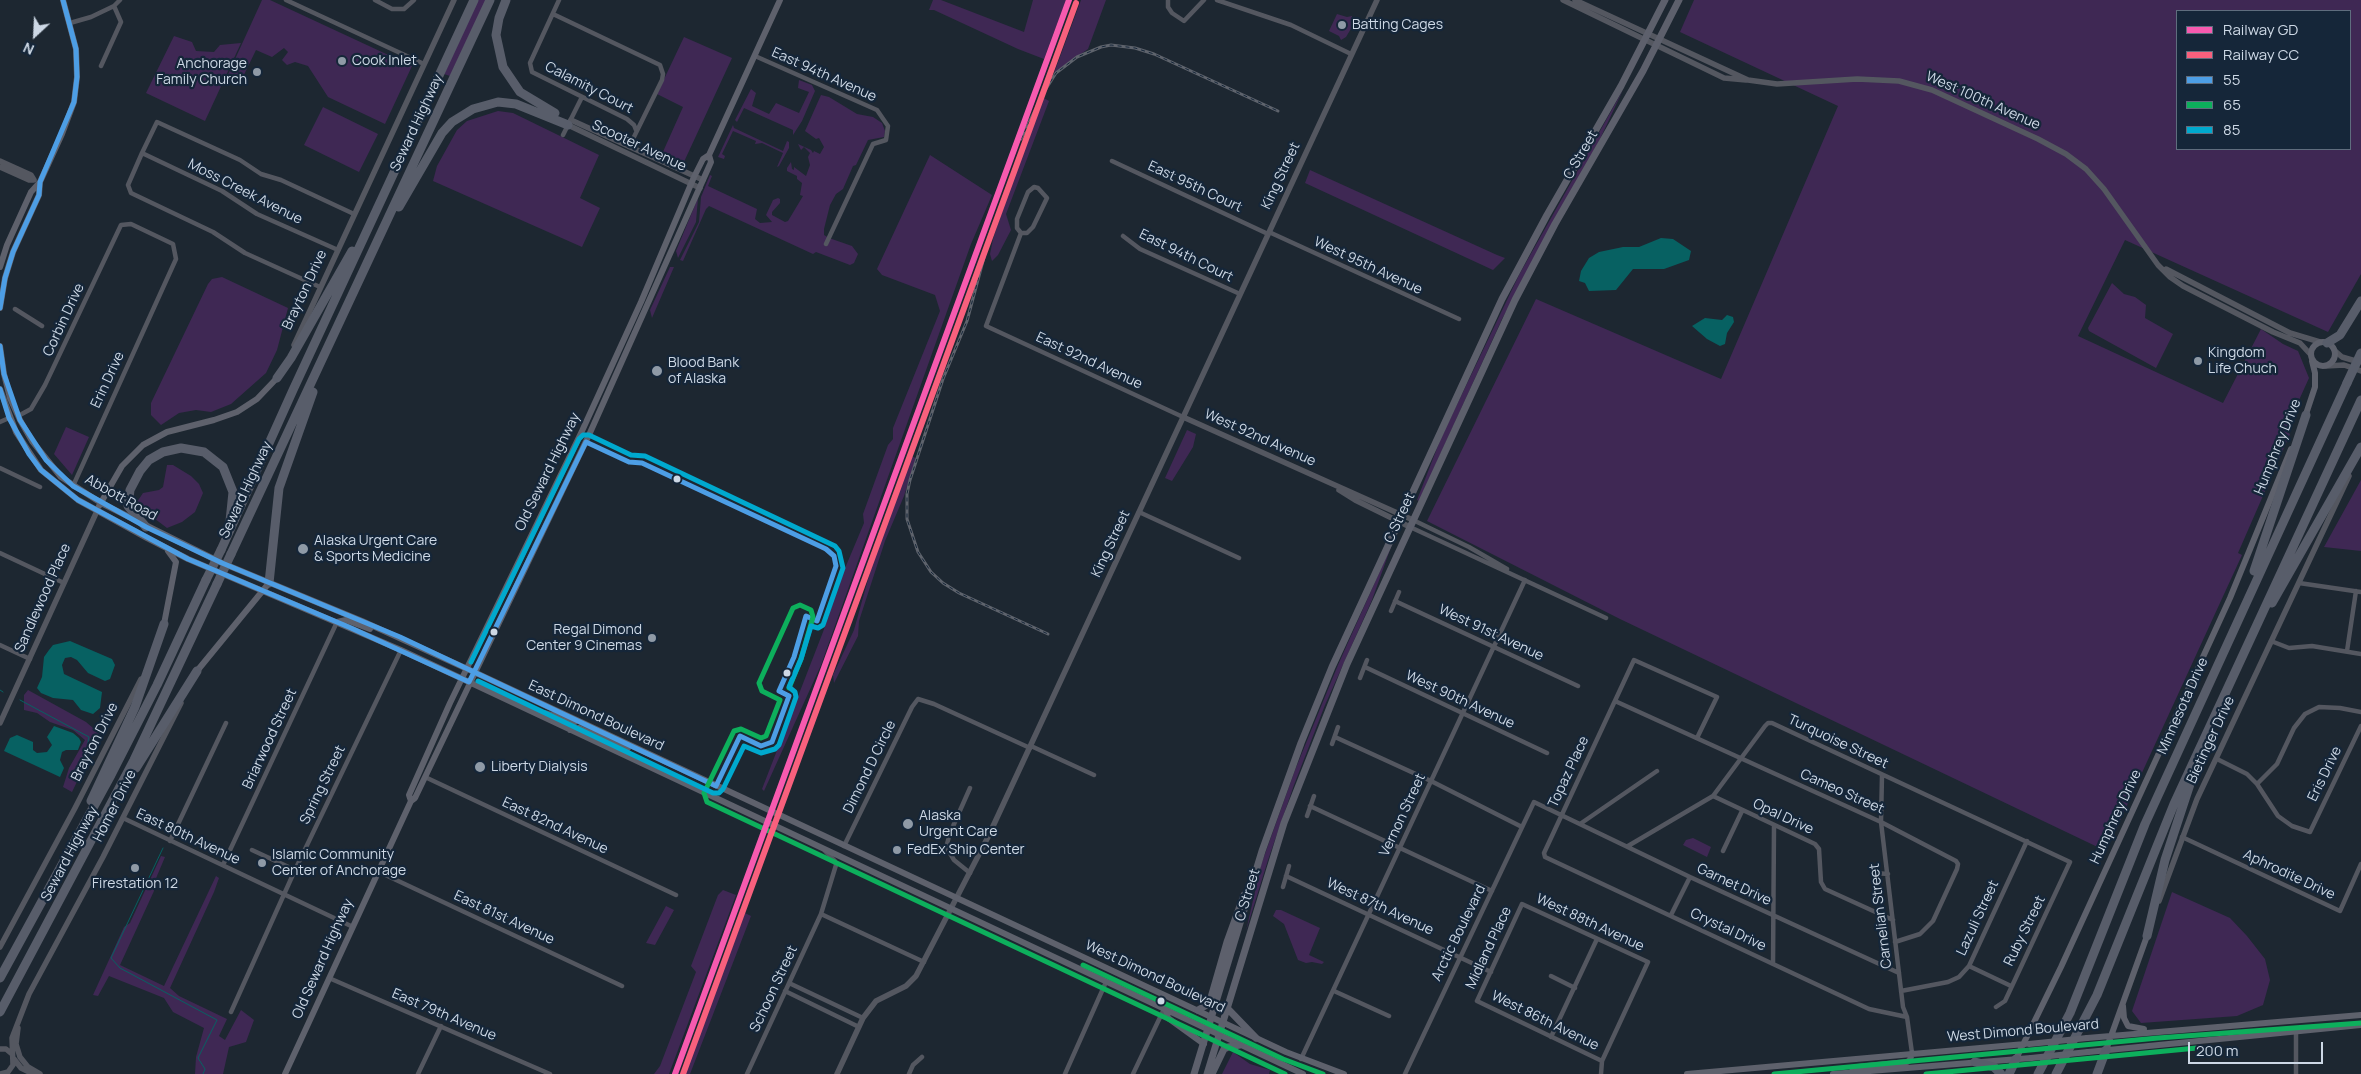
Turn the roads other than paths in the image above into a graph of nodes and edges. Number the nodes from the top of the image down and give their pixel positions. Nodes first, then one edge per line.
1 (63, 0) edge
2 (120, 0) edge
3 (286, 0) edge
4 (375, 0) edge
5 (414, 0) edge
6 (454, 0) edge
7 (474, 0) edge
8 (490, 0) edge
9 (506, 0) edge
10 (560, 0) edge
11 (780, 0) edge
12 (1168, 0) edge
13 (1204, 0) edge
14 (1217, 0) edge
15 (1377, 0) edge
16 (1563, 0) edge
17 (1665, 0) edge
18 (1679, 0) edge
19 (1574, 3) edge
20 (114, 6) junction
21 (553, 14) junction
22 (70, 23) junction
23 (1647, 38) junction
24 (1658, 43) junction
25 (1351, 54) junction
26 (755, 56) junction
27 (424, 64) junction
28 (101, 66) dead end
29 (582, 97) junction
30 (569, 123) junction
31 (636, 130) junction
32 (563, 136) dead end
33 (629, 147) junction
34 (142, 153) junction
35 (710, 155) junction
36 (0, 161) edge
37 (1112, 161) dead end
38 (0, 166) edge
39 (694, 177) junction
40 (703, 180) junction
41 (37, 181) junction
42 (692, 184) junction
43 (700, 188) junction
44 (378, 208) junction
45 (354, 214) junction
46 (121, 225) joint
47 (1021, 233) junction
48 (1268, 233) junction
49 (380, 236) junction
50 (1123, 236) dead end
51 (826, 244) dead end
52 (338, 250) junction
53 (2154, 260) junction
54 (0, 267) edge
55 (320, 287) junction
56 (1240, 294) junction
57 (2361, 301) edge
58 (0, 308) edge
59 (15, 309) dead end
60 (2231, 310) junction
61 (1459, 319) dead end
62 (2271, 324) junction
63 (42, 326) dead end
64 (330, 343) junction
65 (2324, 343) junction
66 (0, 346) edge
67 (2334, 350) junction
68 (2361, 353) edge
69 (2312, 358) junction
70 (2361, 363) edge
71 (2326, 366) junction
72 (2361, 371) edge
73 (277, 378) junction
74 (0, 389) edge
75 (2361, 400) edge
76 (2306, 414) junction
77 (18, 416) junction
78 (1183, 417) junction
79 (9, 418) junction
80 (0, 422) edge
81 (2361, 448) edge
82 (0, 468) edge
83 (73, 486) junction
84 (40, 487) dead end
85 (101, 503) junction
86 (97, 510) junction
87 (542, 512) junction
88 (1139, 512) junction
89 (1400, 518) junction
90 (1411, 524) junction
91 (146, 527) junction
92 (159, 544) junction
93 (220, 549) junction
94 (0, 553) edge
95 (531, 555) junction
96 (1239, 558) dead end
97 (222, 563) joint
98 (218, 572) joint
99 (1525, 580) junction
100 (64, 583) junction
101 (269, 583) junction
102 (2299, 583) junction
103 (2359, 591) edge
104 (263, 592) junction
105 (1399, 592) dead end
106 (1395, 601) junction
107 (1390, 611) dead end
108 (1606, 618) dead end
109 (337, 622) junction
110 (164, 624) junction
111 (2234, 625) junction
112 (2256, 629) junction
113 (393, 635) junction
114 (2271, 641) junction
115 (0, 646) edge
116 (1494, 648) junction
117 (401, 650) junction
118 (2347, 651) junction
119 (2361, 654) edge
120 (30, 659) junction
121 (1367, 660) dead end
122 (1365, 667) junction
123 (466, 668) junction
124 (197, 671) junction
125 (474, 672) junction
126 (1360, 678) dead end
127 (462, 679) junction
128 (469, 682) junction
129 (1578, 686) dead end
130 (1615, 701) junction
131 (516, 705) junction
132 (2361, 712) edge
133 (1463, 715) junction
134 (581, 722) junction
135 (0, 723) edge
136 (226, 723) dead end
137 (2361, 726) edge
138 (439, 728) junction
139 (1338, 728) dead end
140 (2209, 729) junction
141 (570, 730) junction
142 (1335, 737) junction
143 (1697, 738) junction
144 (1332, 744) dead end
145 (1030, 747) junction
146 (639, 750) junction
147 (1546, 753) dead end
148 (1741, 758) junction
149 (2216, 759) junction
150 (1657, 771) dead end
151 (1094, 775) dead end
152 (1882, 775) junction
153 (425, 777) junction
154 (1431, 781) junction
155 (2257, 784) junction
156 (716, 786) junction
157 (970, 788) dead end
158 (711, 796) junction
159 (1314, 796) dead end
160 (1713, 796) junction
161 (411, 800) junction
162 (1534, 802) joint
163 (1310, 806) junction
164 (1742, 811) junction
165 (1562, 815) junction
166 (1307, 816) dead end
167 (123, 818) junction
168 (1882, 822) junction
169 (1580, 824) junction
170 (1774, 825) junction
171 (100, 826) junction
172 (1522, 827) junction
173 (2182, 837) junction
174 (170, 841) junction
175 (2027, 841) junction
176 (844, 846) junction
177 (1628, 846) junction
178 (1400, 848) junction
179 (823, 849) junction
180 (252, 850) dead end
181 (1723, 852) dead end
182 (1544, 853) joint
183 (2070, 862) joint
184 (2361, 864) edge
185 (223, 865) junction
186 (1289, 866) dead end
187 (295, 870) junction
188 (377, 871) junction
189 (1255, 872) junction
190 (970, 873) junction
191 (1875, 873) dead end
192 (1888, 874) junction
193 (1286, 876) junction
194 (1690, 877) junction
195 (1283, 887) dead end
196 (1492, 891) junction
197 (284, 896) junction
198 (676, 896) dead end
199 (956, 899) junction
200 (1522, 904) joint
201 (952, 908) junction
202 (39, 909) junction
203 (821, 914) junction
204 (1369, 914) junction
205 (1671, 915) junction
206 (1773, 916) junction
207 (1893, 920) junction
208 (352, 926) junction
209 (2147, 936) junction
210 (1598, 939) junction
211 (1895, 942) junction
212 (0, 947) edge
213 (1459, 957) junction
214 (924, 962) junction
215 (1773, 964) junction
216 (1968, 966) junction
217 (1491, 972) junction
218 (1899, 973) junction
219 (1551, 976) dead end
220 (0, 978) edge
221 (329, 978) junction
222 (1106, 982) junction
223 (789, 983) junction
224 (622, 986) dead end
225 (2011, 986) junction
226 (1574, 988) junction
227 (785, 991) junction
228 (1334, 991) junction
229 (1902, 991) junction
230 (2124, 998) junction
231 (1477, 1002) joint
232 (1996, 1007) dead end
233 (23, 1009) junction
234 (1228, 1009) junction
235 (1165, 1010) junction
236 (1198, 1010) junction
237 (0, 1012) edge
238 (231, 1012) dead end
239 (2361, 1015) edge
240 (1389, 1016) dead end
241 (1212, 1017) junction
242 (1907, 1017) junction
243 (863, 1018) junction
244 (1223, 1023) junction
245 (2361, 1025) edge
246 (441, 1026) junction
247 (859, 1027) junction
248 (1208, 1030) junction
249 (2157, 1030) junction
250 (2296, 1031) junction
251 (1220, 1036) junction
252 (2110, 1036) junction
253 (1552, 1037) junction
254 (1256, 1038) junction
255 (1204, 1044) junction
256 (2026, 1044) junction
257 (1240, 1045) junction
258 (0, 1049) edge
259 (2106, 1050) junction
260 (1912, 1053) junction
261 (13, 1057) junction
262 (922, 1057) dead end
263 (1301, 1059) junction
264 (2016, 1059) junction
265 (1602, 1061) junction
266 (1975, 1062) junction
267 (1850, 1072) junction
268 (287, 1073) edge
269 (4, 1074) edge
270 (33, 1074) edge
271 (40, 1074) edge
272 (418, 1074) edge
273 (550, 1074) edge
274 (747, 1074) edge
275 (837, 1074) edge
276 (909, 1074) edge
277 (1065, 1074) edge
278 (1133, 1074) edge
279 (1194, 1074) edge
280 (1207, 1074) edge
281 (1212, 1074) edge
282 (1303, 1074) edge
283 (1344, 1074) edge
284 (1405, 1074) edge
285 (1601, 1074) edge
286 (1687, 1074) edge
287 (1833, 1074) edge
288 (2000, 1074) edge
289 (2009, 1074) edge
290 (2038, 1074) edge
291 (2056, 1074) edge
292 (2097, 1074) edge
293 (2296, 1074) edge

1 - 22 main road
2 - 20 street
3 - 27 street
4 - 5 street
6 - 27 street, Brayton Drive
7 - 44 highway, Seward Highway
8 - 49 highway, Seward Highway
9 - 30 highway
10 - 21 street
11 - 26 main road, Old Seward Highway
12 - 13 street
14 - 25 street
15 - 25 street, King Street
16 - 19 street, West 100th Avenue
17 - 23 main road, C Street
18 - 24 main road, C Street
19 - 23 street, West 100th Avenue
19 - 23 street, West 100th Avenue
20 - 22 street
20 - 28 street
21 - 29 street, Calamity Court
21 - 31 street
22 - 41 main road
23 - 24 street, West 100th Avenue
23 - 89 main road, C Street
24 - 53 street, West 100th Avenue
24 - 90 main road, C Street
25 - 48 street, King Street
26 - 35 main road, Old Seward Highway
26 - 51 street, East 94th Avenue
27 - 45 street, Brayton Drive
29 - 30 street
29 - 31 street, Calamity Court
30 - 32 street
30 - 33 street, Scooter Avenue
30 - 42 street, Scooter Avenue
30 - 49 highway
31 - 33 street
33 - 39 street, Scooter Avenue
34 - 45 street
34 - 52 street, Moss Creek Avenue
34 - 55 street
35 - 39 main road, Old Seward Highway
35 - 40 main road, Old Seward Highway
36 - 41 street
37 - 48 street, East 95th Court
38 - 41 street
39 - 40 street, Scooter Avenue
39 - 42 main road, Old Seward Highway
40 - 43 main road, Old Seward Highway
41 - 54 main road
41 - 58 main road
42 - 43 street, Scooter Avenue
42 - 87 main road, Old Seward Highway
43 - 95 main road, Old Seward Highway
44 - 73 highway
44 - 93 highway, Seward Highway
45 - 52 street, Brayton Drive
46 - 77 street, Corbin Drive
46 - 83 street, Erin Drive
47 - 47 street
47 - 78 street, East 92nd Avenue
48 - 56 street, King Street
48 - 61 street, West 95th Avenue
49 - 64 highway, Seward Highway
50 - 56 street, East 94th Court
52 - 55 street, Brayton Drive
53 - 60 street, West 100th Avenue
53 - 62 street, West 100th Avenue
55 - 73 street, Brayton Drive
56 - 78 street, King Street
57 - 65 highway
59 - 63 street
60 - 62 street
60 - 69 street, West 100th Avenue
62 - 65 street, West 100th Avenue
64 - 101 highway
64 - 171 highway, Seward Highway, bridge
65 - 67 main road, West 100th Avenue
65 - 69 main road
66 - 77 main road, Abbott Road
67 - 70 street, West 100th Avenue
67 - 71 main road
68 - 111 highway, Minnesota Drive, bridge
69 - 71 main road, West 100th Avenue
69 - 76 main road, Humphrey Drive
71 - 72 street, West 100th Avenue
73 - 85 main road, Brayton Drive
74 - 79 main road, Abbott Road
75 - 112 highway
76 - 111 highway
76 - 256 main road, Humphrey Drive
77 - 79 main road
77 - 83 main road, Abbott Road
78 - 88 street, King Street
78 - 89 street, West 92nd Avenue
79 - 80 street
79 - 86 main road, Abbott Road
81 - 102 street, Bietinger Drive
81 - 112 highway
82 - 84 street
83 - 85 main road, Abbott Road
85 - 86 main road, Brayton Drive
85 - 91 main road, Abbott Road
86 - 92 main road, Abbott Road
86 - 100 street, Sandlewood Place
87 - 95 main road
87 - 123 main road, Old Seward Highway
88 - 96 street
88 - 145 street, King Street
89 - 90 street, West 92nd Avenue
89 - 189 main road, C Street
90 - 99 street, West 92nd Avenue
90 - 99 street, West 92nd Avenue
90 - 234 main road, C Street
91 - 93 highway
91 - 97 main road, Abbott Road
92 - 98 main road, Abbott Road
92 - 110 main road, Brayton Drive
93 - 202 highway, Seward Highway, bridge
94 - 100 street
95 - 125 main road, Old Seward Highway
97 - 101 main road, East Dimond Boulevard
98 - 104 main road, East Dimond Boulevard
99 - 108 street, West 92nd Avenue
99 - 116 street, Vernon Street
100 - 120 street, Sandlewood Place
101 - 104 main road, Homer Drive
101 - 113 main road, East Dimond Boulevard
102 - 103 street
102 - 114 street, Bietinger Drive
103 - 118 street
104 - 109 main road, East Dimond Boulevard
104 - 124 main road, Homer Drive
105 - 106 street
106 - 107 street
106 - 116 street, West 91st Avenue
109 - 113 main road
109 - 117 main road, East Dimond Boulevard
109 - 185 street, Briarwood Street
110 - 202 highway
110 - 212 street, Brayton Drive
111 - 290 highway, Minnesota Drive
112 - 140 highway
113 - 123 main road, East Dimond Boulevard
114 - 118 street
114 - 149 street, Bietinger Drive
115 - 120 street
116 - 129 street, West 91st Avenue
116 - 133 street, Vernon Street
117 - 127 main road, East Dimond Boulevard
117 - 187 street, Spring Street
118 - 119 street
120 - 135 street, Sandlewood Place
121 - 122 street
122 - 126 street
122 - 133 street, West 90th Avenue
123 - 125 main road, East Dimond Boulevard
123 - 127 main road, Old Seward Highway
124 - 167 street, Homer Drive
124 - 171 highway
125 - 128 main road, Old Seward Highway
125 - 134 main road, East Dimond Boulevard
127 - 128 main road, East Dimond Boulevard
127 - 138 main road, Old Seward Highway
128 - 131 main road, East Dimond Boulevard
128 - 153 main road, Old Seward Highway
130 - 143 street, Cameo Street
130 - 143 street, Topaz Place
130 - 165 street, Topaz Place
131 - 134 main road
131 - 141 main road, East Dimond Boulevard
132 - 155 street
133 - 147 street, West 90th Avenue
133 - 154 street, Vernon Street
134 - 146 main road, East Dimond Boulevard
136 - 174 street
137 - 155 street, Eris Drive
138 - 153 main road
138 - 161 main road, Old Seward Highway
139 - 142 street
140 - 209 highway
140 - 291 highway
141 - 146 main road
141 - 158 main road, East Dimond Boulevard
142 - 144 street
142 - 154 street
143 - 148 street, Cameo Street
145 - 151 street
145 - 176 street, Dimond D Circle
145 - 190 street, King Street
146 - 156 main road, East Dimond Boulevard
148 - 152 street, Turquoise Street
148 - 160 street, Turquoise Street
148 - 168 street, Cameo Street
149 - 155 street
149 - 173 street, Bietinger Drive
150 - 169 street
152 - 168 street, Carnelian Street
152 - 175 street, Turquoise Street
153 - 161 main road, Old Seward Highway
153 - 198 street, East 82nd Avenue
154 - 172 street
154 - 178 street, Vernon Street
156 - 158 main road
156 - 176 main road, East Dimond Boulevard
157 - 190 street
158 - 179 main road, East Dimond Boulevard
159 - 163 street
160 - 164 street, Opal Drive
160 - 177 street, Turquoise Street
161 - 188 main road, Old Seward Highway
162 - 165 street, Garnet Drive
162 - 172 street, Arctic Boulevard
163 - 166 street
163 - 178 street
164 - 170 street, Opal Drive
164 - 181 street
165 - 169 street, Garnet Drive
165 - 182 street, Topaz Place
167 - 174 street, East 80th Avenue
167 - 233 street, Homer Drive
168 - 192 street, Carnelian Street
168 - 211 street, Cameo Street
169 - 177 street, Garnet Drive
170 - 206 street
170 - 207 street, Opal Drive
171 - 237 highway, Seward Highway
172 - 196 street, Arctic Boulevard
173 - 184 street, Aphrodite Drive
173 - 209 street, Bietinger Drive
174 - 185 street, East 80th Avenue
175 - 183 street, Turquoise Street
175 - 216 street, Lazuli Street
176 - 199 main road, East Dimond Boulevard
177 - 194 street, Garnet Drive
178 - 196 street
178 - 204 street, Vernon Street
179 - 201 main road, East Dimond Boulevard
179 - 203 street, Schoon Street
180 - 187 street
182 - 205 street, Crystal Drive
183 - 225 street, Ruby Street
185 - 197 street, East 80th Avenue
186 - 193 street
187 - 197 street, Spring Street
188 - 208 main road, Old Seward Highway
188 - 224 street, East 81st Avenue
189 - 236 main road
189 - 241 main road, C Street
190 - 199 street, King Street
191 - 192 street
192 - 207 street, Carnelian Street
193 - 195 street
193 - 204 street, West 87th Avenue
194 - 205 street
194 - 206 street, Garnet Drive
196 - 213 street, Arctic Boulevard
197 - 208 street, East 80th Avenue
197 - 238 street, Spring Street
199 - 201 street, King Street
199 - 236 main road, West Dimond Boulevard
200 - 210 street, West 88th Avenue
200 - 217 street, Midland Place
201 - 214 street, King Street
201 - 222 main road, West Dimond Boulevard
202 - 220 highway, Seward Highway
203 - 214 street
203 - 223 street, Schoon Street
204 - 213 street, West 87th Avenue
204 - 228 street, Vernon Street
205 - 215 street, Crystal Drive
206 - 215 street
206 - 218 street, Garnet Drive
207 - 211 street, Carnelian Street
208 - 221 main road, Old Seward Highway
209 - 230 main road, Bietinger Drive
210 - 226 street
210 - 265 street, West 88th Avenue
211 - 218 street, Carnelian Street
213 - 217 street, West 87th Avenue
213 - 284 street, Arctic Boulevard
214 - 243 street, King Street
215 - 242 street, Crystal Drive
216 - 225 street
216 - 229 street, Lazuli Street
217 - 231 street, Midland Place
218 - 229 street, Carnelian Street
219 - 226 street
221 - 246 street, East 79th Avenue
221 - 268 main road, Old Seward Highway
222 - 235 main road, West Dimond Boulevard
222 - 277 street
223 - 227 street, Schoon Street
223 - 243 street
225 - 232 street, Ruby Street
226 - 253 street
227 - 247 street
227 - 274 street, Schoon Street
228 - 240 street
228 - 263 street, Vernon Street
229 - 242 street, Carnelian Street
230 - 249 main road
230 - 252 main road, Bietinger Drive
231 - 253 street, West 86th Avenue
233 - 261 street, Homer Drive
233 - 271 street
234 - 244 main road, C Street
234 - 254 main road
235 - 248 main road, West Dimond Boulevard
235 - 255 main road
235 - 278 street
236 - 241 main road, West Dimond Boulevard
239 - 249 main road, West Dimond Boulevard
241 - 244 main road, West Dimond Boulevard
241 - 248 main road, C Street
242 - 260 street, Carnelian Street
243 - 247 street, King Street
244 - 251 main road, C Street
244 - 254 main road, West Dimond Boulevard
245 - 250 main road, West Dimond Boulevard
246 - 272 street
246 - 273 street, East 79th Avenue
247 - 275 street, King Street
248 - 251 main road, West Dimond Boulevard
248 - 255 main road, C Street
249 - 252 main road, West Dimond Boulevard
250 - 259 main road, West Dimond Boulevard
250 - 293 street
251 - 257 main road, West Dimond Boulevard
251 - 280 main road, C Street
252 - 256 main road, West Dimond Boulevard, bridge
252 - 259 main road, Bietinger Drive
253 - 265 street, West 86th Avenue
254 - 263 main road, West Dimond Boulevard
255 - 279 main road, C Street
256 - 260 main road, West Dimond Boulevard
256 - 264 main road, Humphrey Drive
257 - 281 main road
257 - 282 main road, West Dimond Boulevard
258 - 261 street
259 - 264 main road, West Dimond Boulevard, bridge
259 - 292 highway
260 - 267 main road
260 - 286 main road, West Dimond Boulevard
261 - 269 street
261 - 270 street
262 - 276 street
263 - 283 main road, West Dimond Boulevard
264 - 266 main road, West Dimond Boulevard
264 - 289 highway
265 - 285 street
266 - 267 main road, West Dimond Boulevard
266 - 288 highway
267 - 287 main road, West Dimond Boulevard

